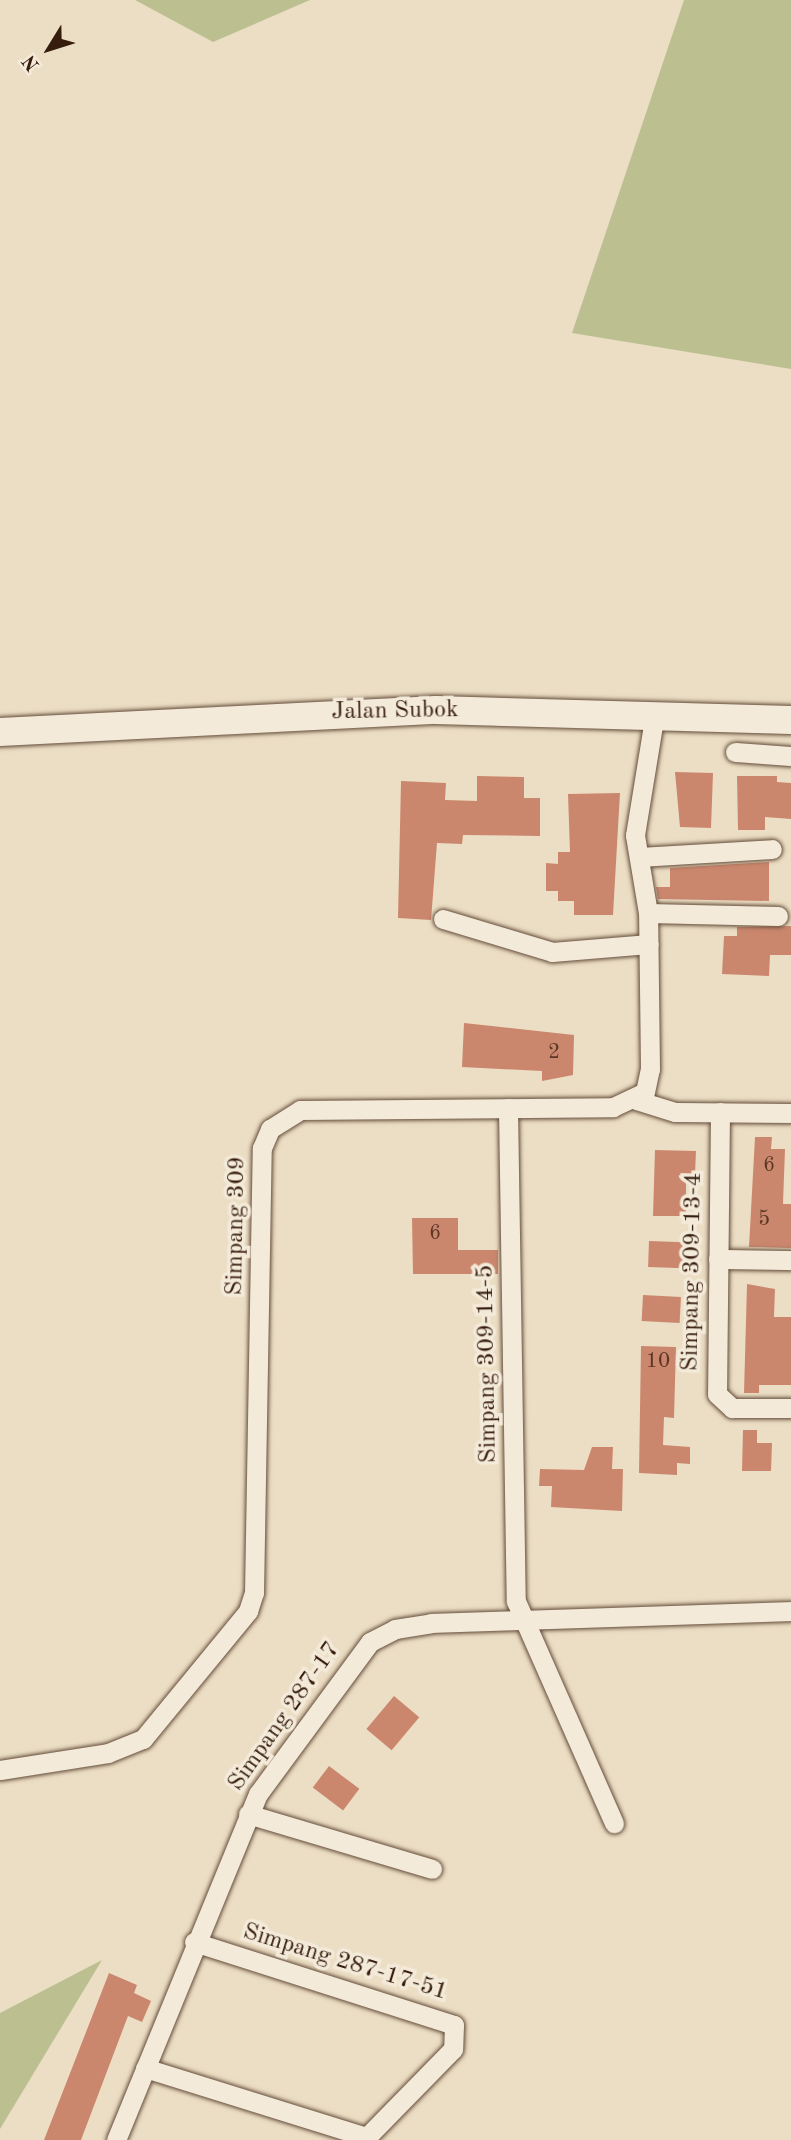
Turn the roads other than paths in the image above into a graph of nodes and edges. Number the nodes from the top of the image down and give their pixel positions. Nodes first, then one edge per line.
1 (655, 713) junction
2 (791, 720) edge
3 (0, 732) edge
4 (735, 752) dead end
5 (791, 756) edge
6 (772, 849) dead end
7 (639, 857) junction
8 (648, 913) junction
9 (778, 916) dead end
10 (443, 919) dead end
11 (649, 944) junction
12 (636, 1100) junction
13 (508, 1108) junction
14 (720, 1112) junction
15 (791, 1113) edge
16 (718, 1259) junction
17 (791, 1260) edge
18 (791, 1408) edge
19 (791, 1611) edge
20 (521, 1619) junction
21 (0, 1770) edge
22 (248, 1814) junction
23 (614, 1823) dead end
24 (432, 1869) dead end
25 (194, 1942) junction
26 (145, 2068) junction
27 (365, 2138) edge
28 (116, 2140) edge

1 - 2 main road, Jalan Subok
1 - 3 main road, Jalan Subok
1 - 7 street
4 - 5 street
6 - 7 street
7 - 8 street
8 - 9 street
8 - 11 street
10 - 11 street
11 - 12 street
12 - 13 street, Simpang 309
12 - 14 street
13 - 20 street, Simpang 309-14-5
13 - 21 street, Simpang 309
14 - 15 street
14 - 16 street, Simpang 309-13-4
16 - 17 street
16 - 18 street, Simpang 309-13-4
19 - 20 street, Simpang 287-17
20 - 22 street, Simpang 287-17
20 - 23 street, Simpang 309-14-5
22 - 24 street
22 - 25 street, Simpang 287-17
25 - 26 street, Simpang 287-17
25 - 27 street, Simpang 287-17-51
26 - 27 street
26 - 28 street, Simpang 287-17

